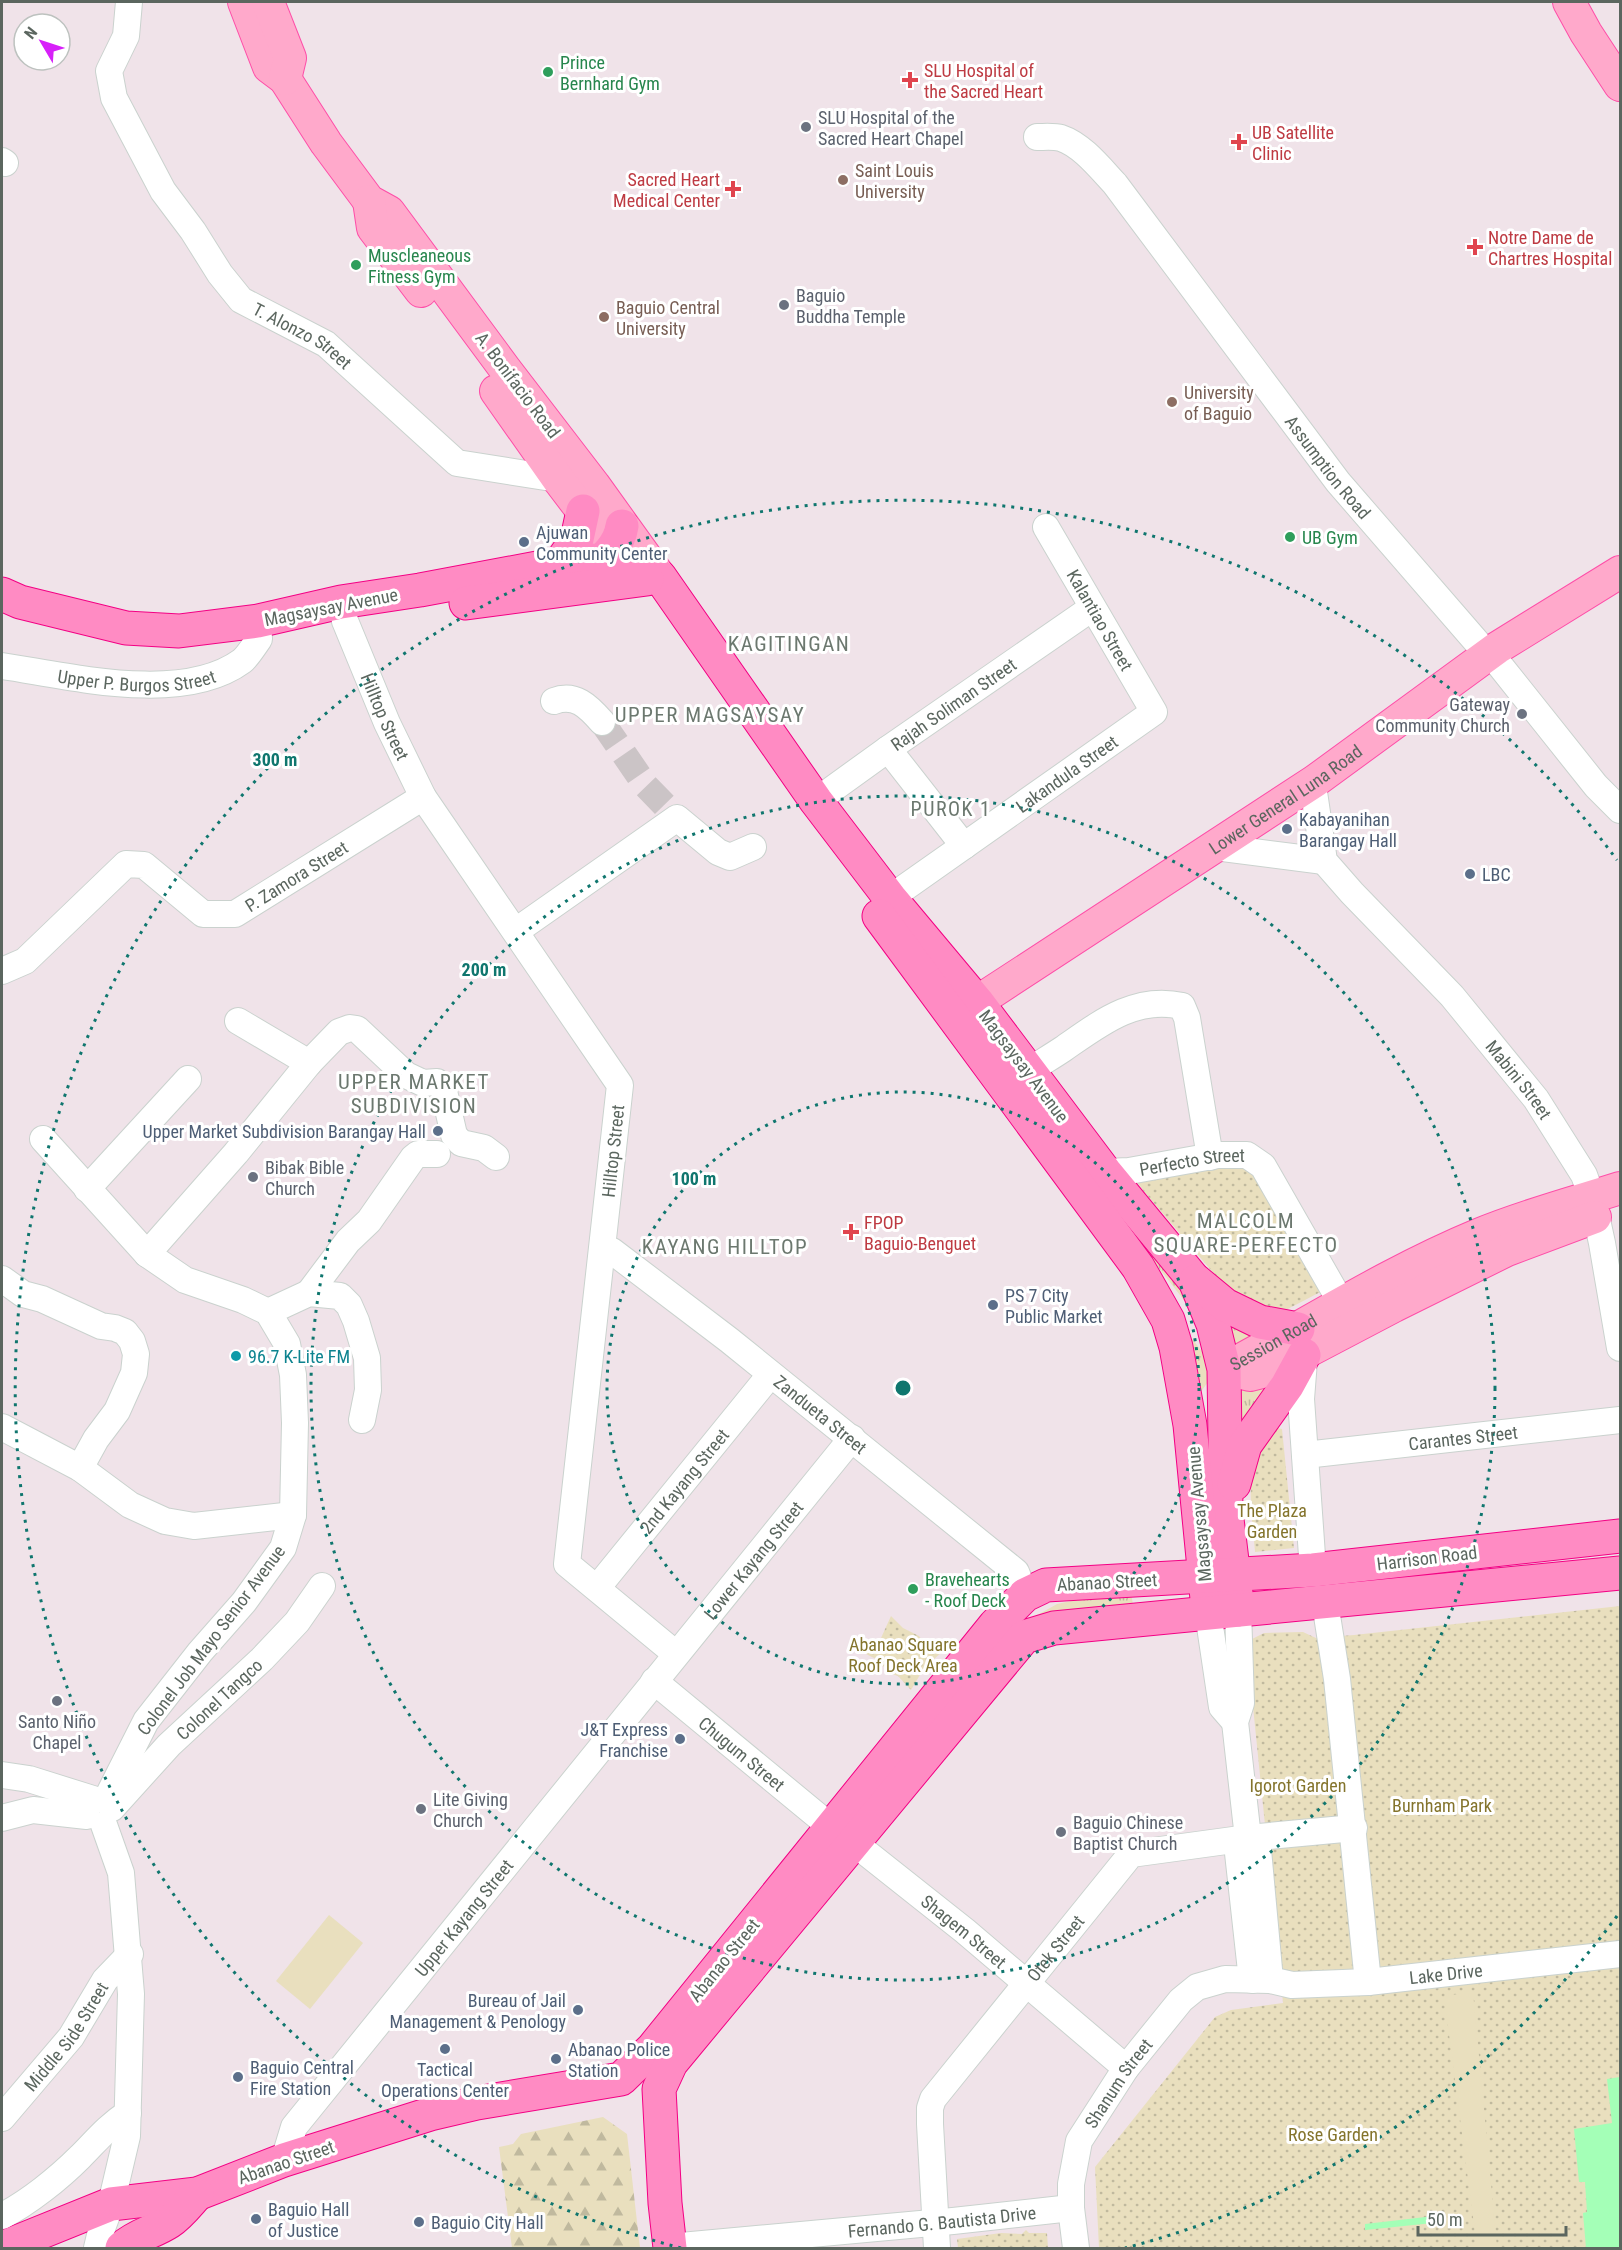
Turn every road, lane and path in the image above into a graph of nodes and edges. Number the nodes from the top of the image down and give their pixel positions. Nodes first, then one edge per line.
1 (129, 2) edge
2 (244, 2) edge
3 (268, 2) edge
4 (1569, 2) edge
5 (285, 79) junction
6 (1620, 85) edge
7 (1037, 136) dead end
8 (369, 201) junction
9 (558, 479) junction
10 (583, 511) junction
11 (1046, 527) dead end
12 (626, 560) junction
13 (1620, 572) edge
14 (565, 576) junction
15 (5, 607) edge
16 (1092, 608) junction
17 (343, 611) junction
18 (258, 630) junction
19 (1492, 651) junction
20 (2, 666) edge
21 (554, 701) dead end
22 (1154, 712) joint
23 (602, 722) tunnel mouth
24 (888, 749) junction
25 (1315, 781) junction
26 (423, 797) junction
27 (816, 801) junction
28 (1620, 810) edge
29 (964, 846) junction
30 (753, 847) dead end
31 (1215, 847) junction
32 (1324, 861) junction
33 (890, 898) junction
34 (516, 931) junction
35 (2, 971) edge
36 (977, 1002) junction
37 (238, 1020) dead end
38 (309, 1063) junction
39 (1027, 1072) junction
40 (188, 1079) dead end
41 (43, 1139) dead end
42 (437, 1154) dead end
43 (496, 1157) dead end
44 (1210, 1157) junction
45 (1105, 1172) junction
46 (87, 1189) junction
47 (1607, 1203) edge
48 (603, 1249) junction
49 (147, 1254) junction
50 (1138, 1267) junction
51 (2, 1279) edge
52 (1195, 1281) junction
53 (309, 1293) junction
54 (1342, 1304) junction
55 (268, 1312) junction
56 (1301, 1342) junction
57 (1620, 1348) edge
58 (1224, 1369) junction
59 (770, 1375) junction
60 (362, 1420) dead end
61 (1620, 1420) edge
62 (1190, 1425) junction
63 (2, 1427) edge
64 (852, 1438) junction
65 (1305, 1455) junction
66 (80, 1468) junction
67 (1226, 1511) junction
68 (293, 1515) junction
69 (1620, 1536) edge
70 (1313, 1570) junction
71 (1620, 1573) edge
72 (1219, 1577) junction
73 (322, 1586) dead end
74 (597, 1588) junction
75 (1025, 1595) junction
76 (1325, 1603) junction
77 (1223, 1612) junction
78 (676, 1654) junction
79 (654, 1681) junction
80 (2, 1775) edge
81 (101, 1810) junction
82 (2, 1818) edge
83 (1354, 1828) junction
84 (843, 1835) junction
85 (1248, 1838) junction
86 (130, 1954) junction
87 (1620, 1954) edge
88 (743, 1955) junction
89 (1261, 1980) junction
90 (1368, 1982) junction
91 (1026, 1984) junction
92 (1126, 2068) junction
93 (621, 2079) junction
94 (128, 2113) junction
95 (2, 2118) edge
96 (660, 2131) junction
97 (284, 2160) junction
98 (197, 2194) junction
99 (111, 2204) junction
100 (1071, 2208) junction
101 (2, 2216) edge
102 (935, 2223) junction
103 (2, 2248) edge
104 (97, 2248) edge
105 (122, 2248) edge
106 (670, 2248) edge
107 (937, 2248) edge
108 (1076, 2248) edge

1 - 9 street, T. Alonzo Street
2 - 5 main road, A. Bonifacio Road
3 - 5 main road
4 - 6 main road
5 - 8 main road, A. Bonifacio Road
7 - 19 street, Assumption Road
8 - 9 main road, A. Bonifacio Road
8 - 12 main road, A. Bonifacio Road
9 - 10 main road, A. Bonifacio Road
10 - 12 main road, A. Bonifacio Road
10 - 14 highway
11 - 16 street, Kalantiao Street
12 - 14 highway, Magsaysay Avenue
12 - 27 highway, Magsaysay Avenue
12 - 50 highway, Magsaysay Avenue
13 - 19 main road, Lower General Luna Road
14 - 17 highway, Magsaysay Avenue
15 - 18 highway, Magsaysay Avenue
16 - 22 street, Kalantiao Street
16 - 24 street, Rajah Soliman Street
17 - 18 highway, Magsaysay Avenue
17 - 26 street, Hilltop Street
18 - 20 street, Upper P. Burgos Street
19 - 25 main road, Lower General Luna Road
19 - 28 street, Assumption Road
21 - 23 street
22 - 29 street, Lakandula Street
24 - 27 street, Rajah Soliman Street
24 - 29 street
25 - 31 main road, Lower General Luna Road
25 - 32 street
26 - 34 street, Hilltop Street
26 - 35 street, P. Zamora Street
27 - 33 highway, Magsaysay Avenue
29 - 33 street, Lakandula Street
30 - 34 street
31 - 32 street
31 - 36 main road, Lower General Luna Road
32 - 47 street, Mabini Street
33 - 36 highway, Magsaysay Avenue
34 - 48 street, Hilltop Street
36 - 39 highway, Magsaysay Avenue
37 - 38 street
38 - 43 street
38 - 49 street
39 - 44 street
39 - 45 highway, Magsaysay Avenue
40 - 46 street
41 - 46 street
42 - 53 street
44 - 45 street, Perfecto Street
44 - 54 street, Perfecto Street
45 - 52 highway, Magsaysay Avenue
46 - 49 street
47 - 54 main road, Session Road
47 - 56 main road, Session Road
47 - 57 street, Mabini Street
48 - 59 street, Zandueta Street
48 - 74 street, Hilltop Street
49 - 55 street
50 - 58 highway
50 - 62 highway, Magsaysay Avenue
51 - 66 street
52 - 56 highway
52 - 58 highway, Magsaysay Avenue
53 - 55 street
53 - 60 street
54 - 56 main road, Session Road
55 - 68 street, Colonel Job Mayo Senior Avenue
56 - 58 main road, Session Road
56 - 65 street
56 - 67 highway
58 - 62 highway
58 - 67 highway, Magsaysay Avenue
59 - 64 street, Zandueta Street
59 - 74 street, 2nd Kayang Street
61 - 65 street, Carantes Street
62 - 72 highway, Magsaysay Avenue
63 - 66 street
64 - 75 street, Zandueta Street
64 - 78 street, Lower Kayang Street
65 - 70 street
66 - 68 street
67 - 72 highway, Magsaysay Avenue
68 - 81 street, Colonel Job Mayo Senior Avenue
69 - 70 highway, Harrison Road
70 - 72 highway, Harrison Road
71 - 76 highway, Harrison Road
72 - 75 highway, Abanao Street
72 - 77 highway, Magsaysay Avenue
73 - 81 street, Colonel Tangco
74 - 78 street, Hilltop Street
75 - 84 highway, Abanao Street
76 - 77 highway, Harrison Road
76 - 83 street
77 - 84 highway, Abanao Street
77 - 85 street
78 - 79 street, Lower Kayang Street
79 - 84 street, Chugum Street
79 - 97 street, Upper Kayang Street
80 - 81 street
81 - 82 street
81 - 86 street
83 - 85 street, Otek Street
83 - 90 street
84 - 88 highway, Abanao Street
84 - 91 street, Shagem Street
85 - 89 street
85 - 91 street, Otek Street
86 - 94 street
86 - 95 street, Middle Side Street
87 - 90 street, Lake Drive
88 - 93 highway, Abanao Street
88 - 96 highway, Abanao Street
89 - 90 street, Lake Drive
89 - 92 street, Shanum Street
91 - 92 street, Shagem Street
91 - 102 street, Otek Street
92 - 100 street, Shanum Street
93 - 96 highway
93 - 97 highway, Abanao Street
94 - 99 street
94 - 101 street
96 - 106 highway, Abanao Street
97 - 98 highway, Abanao Street
98 - 99 highway, Abanao Street
98 - 105 highway
99 - 103 highway, Abanao Street
99 - 104 street
100 - 102 street, Fernando G. Bautista Drive
100 - 108 street, Shanum Street
102 - 106 street, Fernando G. Bautista Drive
102 - 107 street, Otek Street

